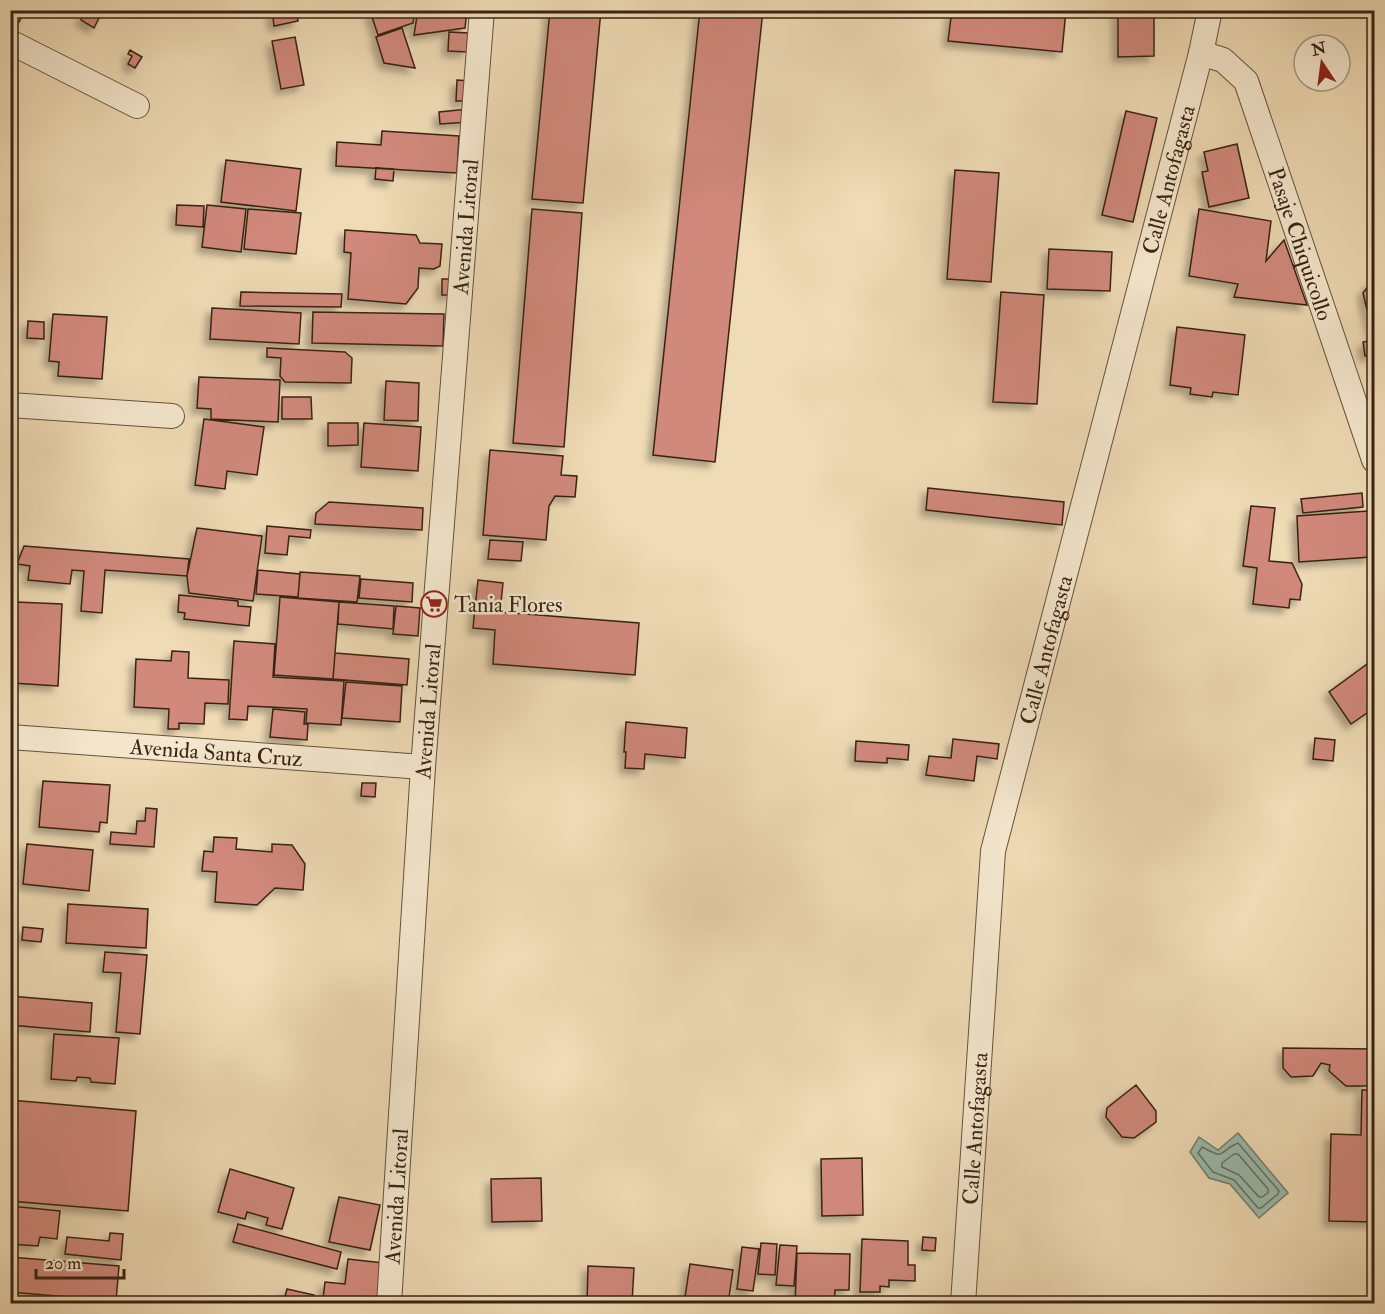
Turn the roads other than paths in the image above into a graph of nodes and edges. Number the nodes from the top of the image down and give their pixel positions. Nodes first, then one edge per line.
1 (483, 10) edge
2 (1210, 10) edge
3 (10, 42) edge
4 (1201, 53) junction
5 (137, 106) dead end
6 (10, 405) edge
7 (172, 416) dead end
8 (1374, 460) edge
9 (10, 737) edge
10 (423, 766) junction
11 (389, 1304) edge
12 (963, 1304) edge

1 - 10 street, Avenida Litoral
2 - 4 street, Calle Antofagasta
3 - 5 street
4 - 8 street, Pasaje Chiquicollo
4 - 12 street, Calle Antofagasta
6 - 7 street
9 - 10 street, Avenida Santa Cruz
10 - 11 street, Avenida Litoral

